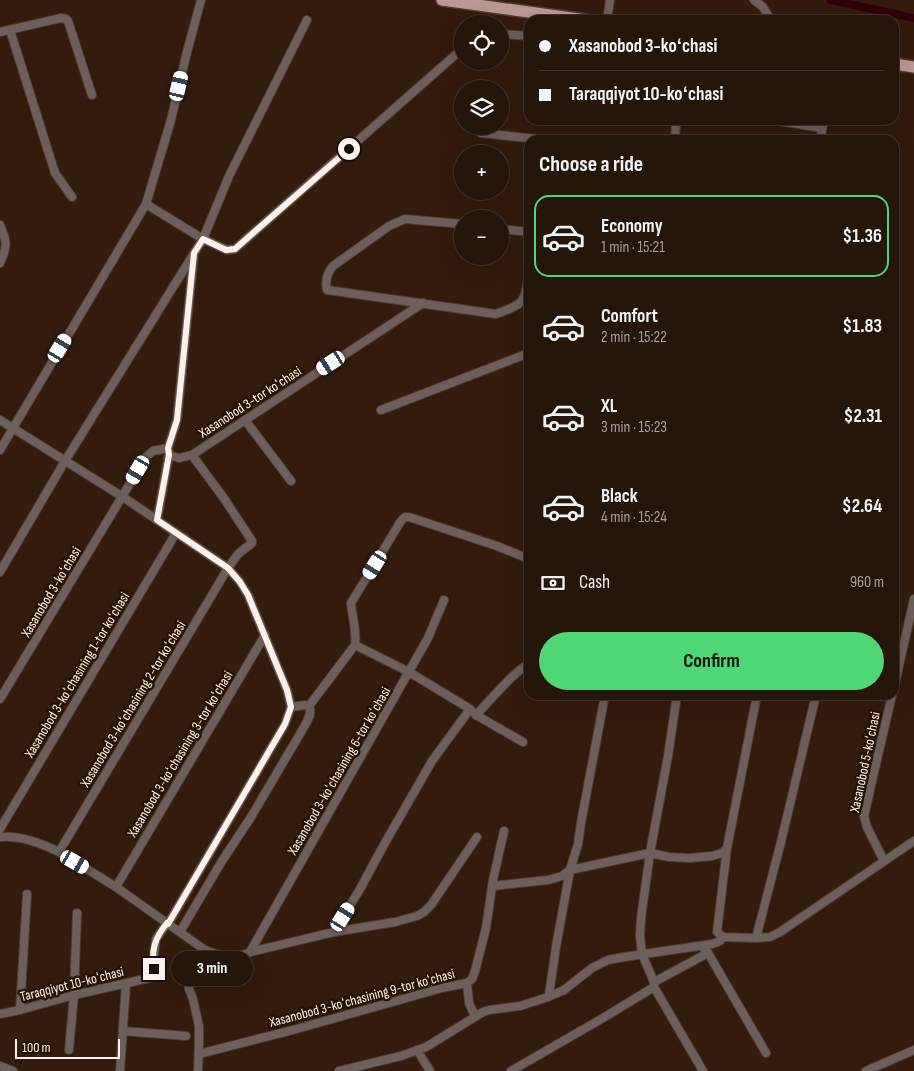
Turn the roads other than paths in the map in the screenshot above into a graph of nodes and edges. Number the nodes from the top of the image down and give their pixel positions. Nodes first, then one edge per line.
1 (201, 0) edge
2 (442, 0) edge
3 (610, 0) edge
4 (754, 0) edge
5 (550, 15) edge
6 (608, 15) edge
7 (767, 15) edge
8 (307, 20) dead end
9 (10, 30) junction
10 (0, 32) edge
11 (509, 35) edge
12 (524, 36) edge
13 (454, 56) edge
14 (899, 65) edge
15 (914, 67) edge
16 (92, 95) dead end
17 (500, 135) edge
18 (524, 138) edge
19 (72, 197) dead end
20 (146, 204) junction
21 (454, 223) edge
22 (0, 225) edge
23 (509, 230) edge
24 (524, 231) edge
25 (203, 239) junction
26 (194, 253) junction
27 (1, 260) edge
28 (524, 297) edge
29 (423, 303) junction
30 (524, 355) edge
31 (381, 410) dead end
32 (0, 420) edge
33 (245, 420) junction
34 (13, 429) junction
35 (0, 450) edge
36 (168, 452) junction
37 (192, 455) junction
38 (66, 461) junction
39 (291, 481) dead end
40 (123, 497) junction
41 (157, 520) junction
42 (176, 533) junction
43 (524, 557) edge
44 (228, 568) junction
45 (0, 572) edge
46 (914, 599) edge
47 (444, 600) dead end
48 (265, 635) junction
49 (355, 645) junction
50 (899, 666) edge
51 (524, 667) edge
52 (409, 672) junction
53 (0, 699) edge
54 (604, 700) edge
55 (676, 700) edge
56 (756, 700) edge
57 (815, 700) edge
58 (891, 700) edge
59 (309, 706) junction
60 (291, 707) junction
61 (470, 709) junction
62 (476, 716) junction
63 (523, 742) dead end
64 (0, 829) edge
65 (504, 831) dead end
66 (0, 837) edge
67 (476, 837) dead end
68 (914, 841) edge
69 (727, 848) junction
70 (59, 852) junction
71 (650, 854) junction
72 (884, 861) junction
73 (570, 870) junction
74 (492, 886) junction
75 (116, 887) junction
76 (26, 894) dead end
77 (77, 913) dead end
78 (168, 923) junction
79 (180, 932) junction
80 (334, 932) junction
81 (723, 937) junction
82 (756, 938) junction
83 (702, 946) junction
84 (205, 950) junction
85 (250, 952) junction
86 (708, 953) junction
87 (642, 954) junction
88 (467, 983) junction
89 (126, 984) junction
90 (654, 984) junction
91 (74, 995) junction
92 (549, 995) junction
93 (20, 1010) junction
94 (0, 1014) edge
95 (475, 1016) junction
96 (123, 1031) junction
97 (186, 1036) dead end
98 (69, 1050) dead end
99 (417, 1050) junction
100 (914, 1050) edge
101 (766, 1053) dead end
102 (199, 1054) junction
103 (0, 1066) edge
104 (14, 1071) edge
105 (120, 1071) edge
106 (198, 1071) edge
107 (339, 1071) edge
108 (430, 1071) edge
109 (510, 1071) edge
110 (703, 1071) edge
111 (866, 1071) edge

1 - 20 street
2 - 5 main road
3 - 6 street
4 - 7 street
8 - 25 street
9 - 10 street
9 - 16 street
9 - 19 street
11 - 12 street
13 - 25 street
14 - 15 main road
17 - 18 street
20 - 25 street
20 - 34 street
21 - 29 street
22 - 27 street
23 - 24 street
25 - 26 street
26 - 36 street
26 - 38 street
28 - 29 street
29 - 33 street, Xasanobod 3-tor koʻchasi
30 - 31 street
32 - 34 street
33 - 37 street, Xasanobod 3-tor koʻchasi
33 - 39 street
34 - 35 street
34 - 38 street
36 - 37 street, Xasanobod 3-tor koʻchasi
36 - 40 street, Xasanobod 3-koʻchasi
36 - 41 street
37 - 44 street, Xasanobod 3-koʻchasining 2-tor koʻchasi
38 - 40 street
38 - 45 street
40 - 41 street
40 - 53 street, Xasanobod 3-koʻchasi
41 - 42 street
42 - 44 street
42 - 64 street, Xasanobod 3-koʻchasining 1-tor koʻchasi
43 - 49 street
44 - 48 street
44 - 70 street, Xasanobod 3-koʻchasining 2-tor koʻchasi
46 - 50 street
47 - 52 street, Xasanobod 3-koʻchasining 6-tor koʻchasi
48 - 60 street
48 - 75 street, Xasanobod 3-koʻchasining 3-tor koʻchasi
49 - 52 street
49 - 59 street
51 - 62 street
52 - 61 street
52 - 85 street, Xasanobod 3-koʻchasining 6-tor koʻchasi
54 - 73 street
55 - 71 street
56 - 69 street
57 - 82 street
58 - 72 street, Xasanobod 5-koʻchasi
59 - 60 street
59 - 79 street
60 - 78 street
61 - 62 street
61 - 80 street
62 - 63 street
65 - 74 street, Xasanobod 3-koʻchasining 9-tor koʻchasi
66 - 70 street
67 - 80 street
68 - 72 street
69 - 71 street
69 - 81 street
70 - 75 street
71 - 73 street
71 - 87 street
72 - 82 street
73 - 74 street
73 - 92 street
74 - 88 street, Xasanobod 3-koʻchasining 9-tor koʻchasi
75 - 78 street
76 - 93 street
77 - 91 street
78 - 79 street
78 - 89 street, Taraqqiyot 10-koʻchasi
79 - 84 street
80 - 85 street
81 - 82 street
81 - 83 street
83 - 86 street
83 - 87 street
84 - 85 street
84 - 102 street
86 - 90 street
86 - 101 street
87 - 90 street
87 - 92 street
88 - 95 street
88 - 102 street, Xasanobod 3-koʻchasining 9-tor koʻchasi
89 - 91 street, Taraqqiyot 10-koʻchasi
89 - 96 street
90 - 109 street
90 - 110 street
91 - 93 street, Taraqqiyot 10-koʻchasi
91 - 98 street
92 - 95 street
93 - 94 street, Taraqqiyot 10-koʻchasi
95 - 99 street
96 - 97 street
96 - 105 street
99 - 107 street
99 - 108 street
100 - 111 street
102 - 106 street
103 - 104 street

